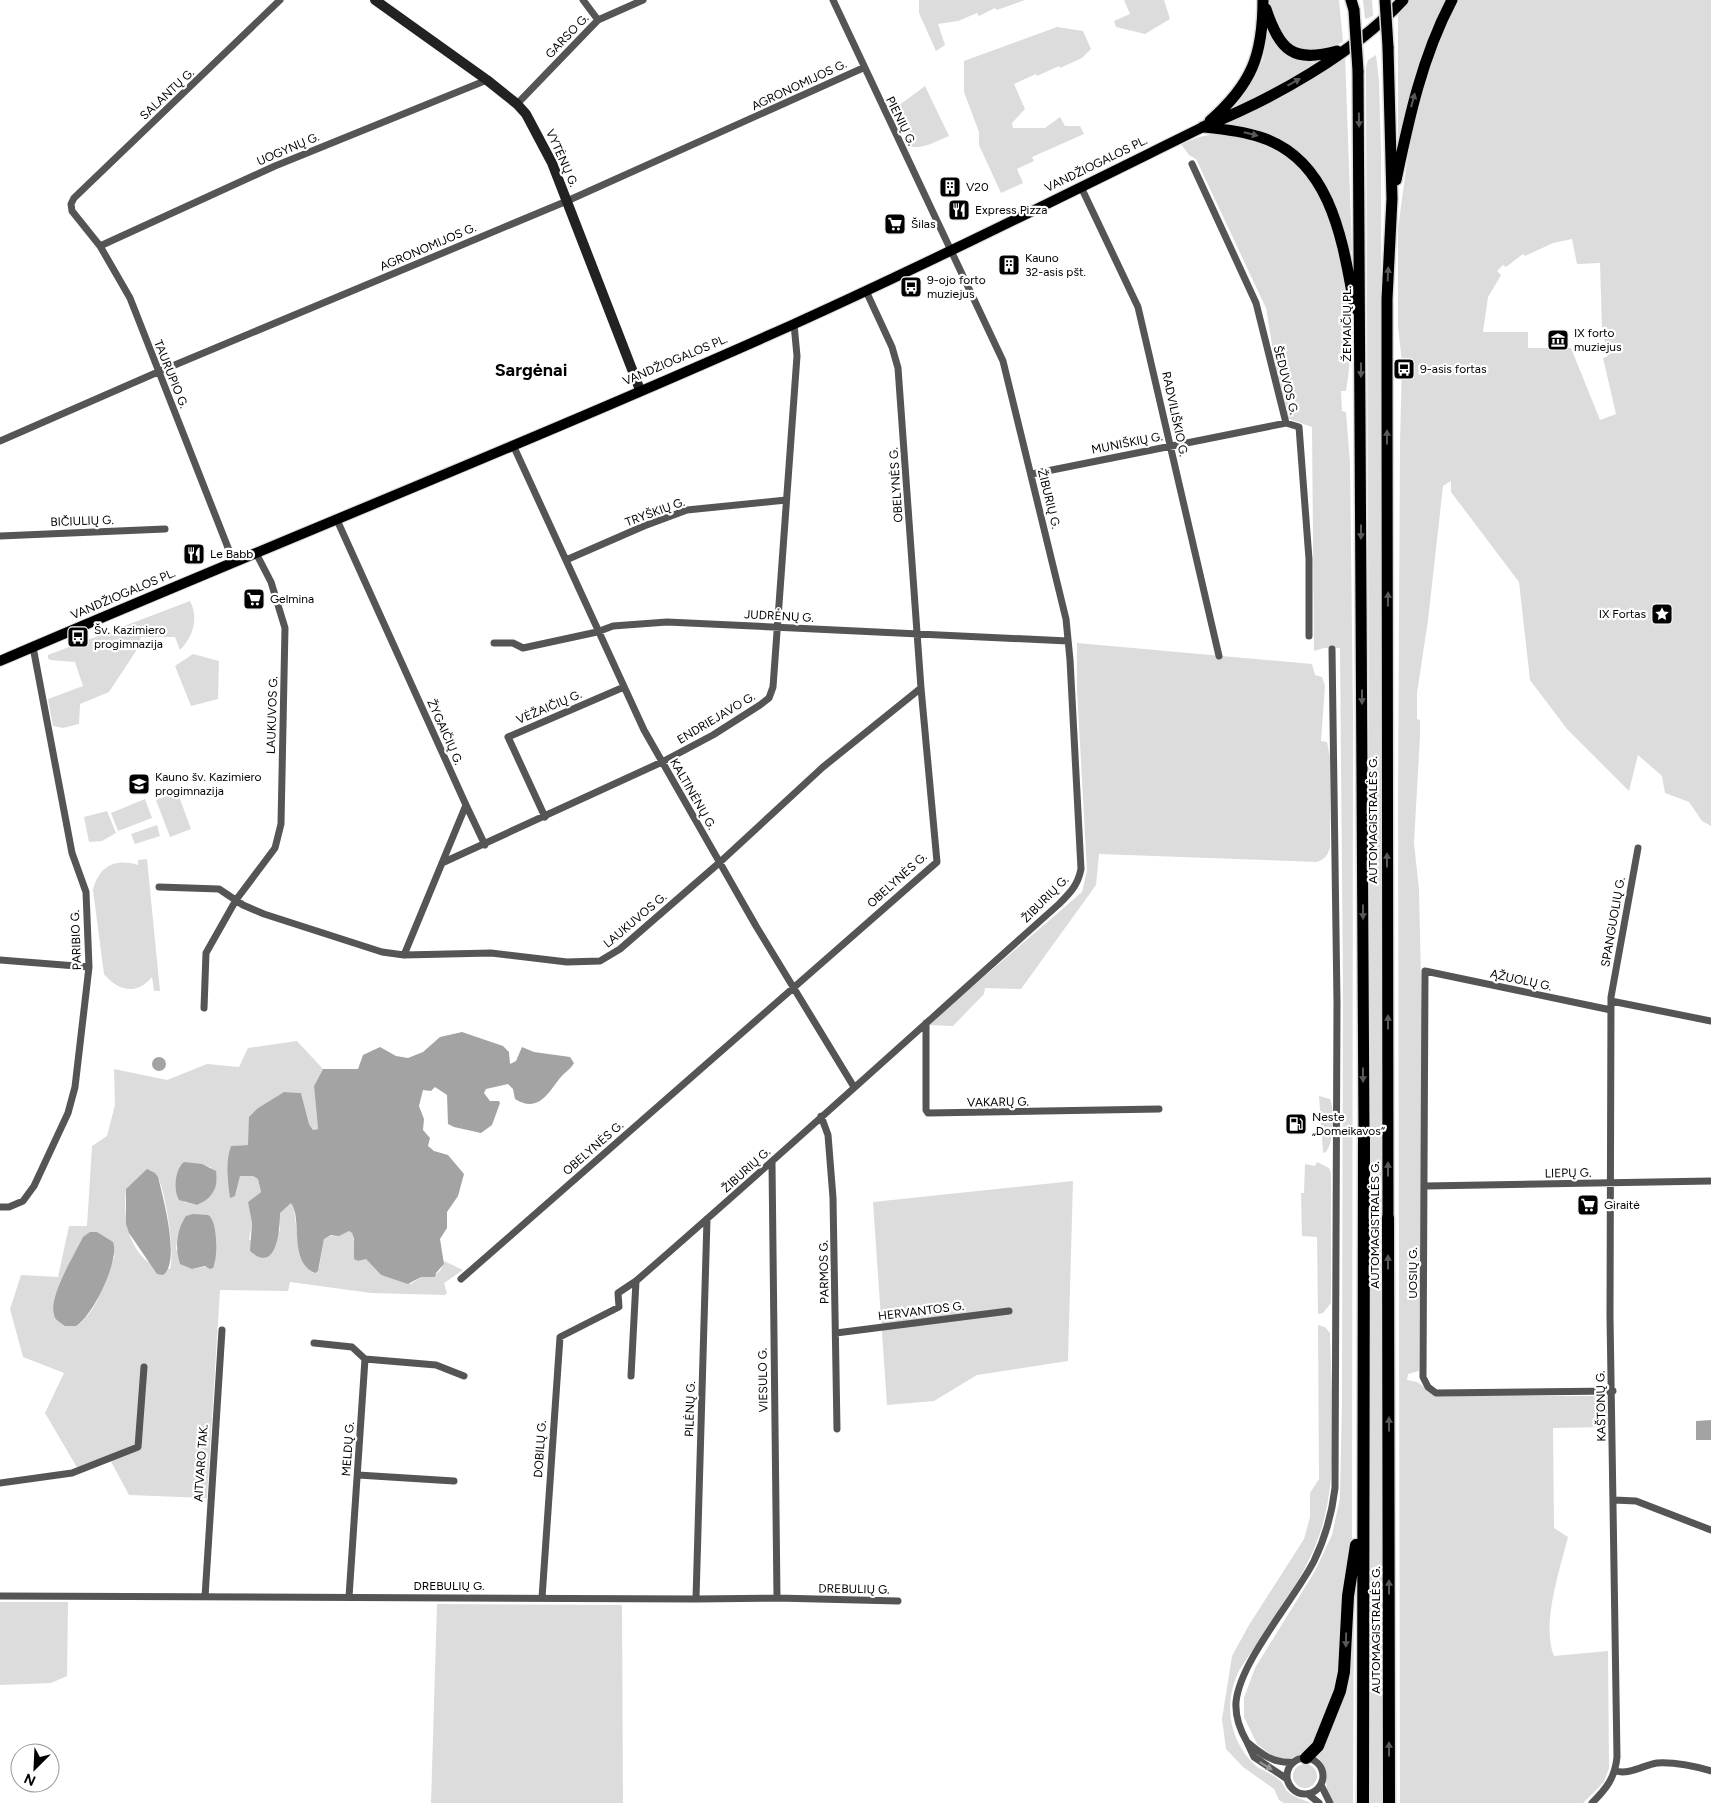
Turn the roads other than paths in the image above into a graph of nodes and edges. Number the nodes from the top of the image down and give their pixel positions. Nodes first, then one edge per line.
1 (280, 0) edge
2 (375, 0) edge
3 (584, 0) edge
4 (643, 0) edge
5 (833, 0) edge
6 (1263, 0) edge
7 (1385, 0) edge
8 (1403, 0) edge
9 (1452, 0) edge
10 (1352, 3) edge
11 (598, 20) junction
12 (1344, 50) junction
13 (863, 68) junction
14 (487, 80) junction
15 (518, 104) junction
16 (1203, 127) junction
17 (1192, 164) dead end
18 (1081, 187) junction
19 (1392, 199) junction
20 (566, 201) junction
21 (71, 204) joint
22 (100, 246) junction
23 (951, 251) junction
24 (866, 291) junction
25 (794, 324) junction
26 (1361, 337) junction
27 (158, 372) junction
28 (640, 390) junction
29 (1286, 423) junction
30 (0, 441) edge
31 (512, 445) junction
32 (1170, 446) junction
33 (1032, 474) junction
34 (786, 500) junction
35 (337, 520) junction
36 (165, 529) dead end
37 (0, 536) edge
38 (256, 553) junction
39 (566, 560) junction
40 (234, 563) junction
41 (778, 627) junction
42 (597, 632) junction
43 (918, 634) junction
44 (1309, 636) dead end
45 (1068, 641) junction
46 (494, 643) dead end
47 (33, 647) junction
48 (1332, 649) dead end
49 (1362, 649) joint
50 (1219, 656) dead end
51 (0, 661) edge
52 (624, 687) junction
53 (921, 688) junction
54 (662, 762) junction
55 (466, 805) junction
56 (545, 817) junction
57 (485, 845) junction
58 (1638, 848) dead end
59 (442, 863) junction
60 (719, 863) junction
61 (159, 887) dead end
62 (236, 900) junction
63 (404, 954) junction
64 (0, 960) edge
65 (89, 968) junction
66 (1426, 971) joint
67 (792, 987) junction
68 (1611, 1001) junction
69 (204, 1008) dead end
70 (1611, 1010) junction
71 (1711, 1021) edge
72 (926, 1023) junction
73 (854, 1087) junction
74 (1159, 1109) dead end
75 (821, 1116) junction
76 (1364, 1135) joint
77 (772, 1163) junction
78 (1711, 1181) edge
79 (1609, 1184) junction
80 (1425, 1186) junction
81 (0, 1207) edge
82 (1388, 1218) joint
83 (707, 1220) junction
84 (461, 1278) dead end
85 (636, 1281) junction
86 (1363, 1296) junction
87 (1009, 1311) dead end
88 (592, 1322) joint
89 (222, 1330) dead end
90 (836, 1333) junction
91 (314, 1343) dead end
92 (365, 1359) junction
93 (144, 1368) dead end
94 (464, 1376) dead end
95 (631, 1376) dead end
96 (1613, 1392) junction
97 (837, 1429) dead end
98 (358, 1475) junction
99 (454, 1481) dead end
100 (0, 1483) edge
101 (1614, 1500) junction
102 (1711, 1530) edge
103 (0, 1596) edge
104 (205, 1597) junction
105 (349, 1597) junction
106 (542, 1598) junction
107 (777, 1598) junction
108 (696, 1599) junction
109 (898, 1601) dead end
110 (1247, 1742) junction
111 (1306, 1758) junction
112 (1293, 1762) junction
113 (1711, 1769) edge
114 (1616, 1771) junction
115 (1287, 1779) junction
116 (1321, 1785) junction
117 (1308, 1794) junction
118 (1319, 1803) edge
119 (1330, 1803) edge
120 (1364, 1803) edge
121 (1389, 1803) edge
122 (1592, 1803) edge

1 - 21 street, SALANTŲ G.
2 - 14 main road, VYTĖNŲ G.
3 - 11 street
4 - 11 street, GARSO G.
5 - 13 street, PIENIŲ G.
6 - 12 highway
6 - 16 highway
7 - 19 highway, bridge
8 - 12 highway, VANDŽIOGALOS PL.
19 -> 9 highway
10 -> 26 highway, ŽEMAIČIŲ PL., bridge
11 - 15 street, GARSO G.
16 -> 12 highway, VANDŽIOGALOS PL.
13 - 20 street, AGRONOMIJOS G.
13 - 23 street, PIENIŲ G.
14 - 15 main road, VYTĖNŲ G.
14 - 22 street, UOGYNŲ G.
15 - 20 main road, VYTĖNŲ G.
16 - 18 main road, VANDŽIOGALOS PL.
16 -> 26 highway
17 - 29 street, ŠEDUVOS G.
18 - 23 main road, VANDŽIOGALOS PL.
18 - 32 street, RADVILIŠKIO G.
82 -> 19 highway, AUTOMAGISTRALĖS G.
20 - 27 street, AGRONOMIJOS G.
20 - 28 main road, VYTĖNŲ G.
21 - 22 street, TAURUPIO G.
22 - 27 street, TAURUPIO G.
23 - 24 main road, VANDŽIOGALOS PL.
23 - 33 street, ŽIBURIŲ G.
24 - 25 main road, VANDŽIOGALOS PL.
24 - 43 street, OBELYNĖS G.
25 - 28 main road, VANDŽIOGALOS PL.
25 - 34 street, ENDRIEJAVO G.
26 -> 49 highway, ŽEMAIČIŲ PL.
27 - 30 street, AGRONOMIJOS G.
27 - 40 street, TAURUPIO G.
28 - 31 main road, VANDŽIOGALOS PL.
29 - 32 street, MUNIŠKIŲ G.
29 - 44 street, ŠEDUVOS G.
31 - 35 main road, VANDŽIOGALOS PL.
31 - 39 street, KALTINĖNŲ G.
32 - 33 street, MUNIŠKIŲ G.
32 - 50 street, RADVILIŠKIO G.
33 - 45 street, ŽIBURIŲ G.
34 - 39 street, TRYŠKIŲ G.
34 - 41 street, ENDRIEJAVO G.
35 - 38 main road, VANDŽIOGALOS PL.
35 - 55 street, ŽYGAIČIŲ G.
36 - 37 street, BIČIULIŲ G.
38 - 40 main road, VANDŽIOGALOS PL.
38 - 62 street, LAUKUVOS G.
39 - 42 street, KALTINĖNŲ G.
40 - 47 main road, VANDŽIOGALOS PL.
41 - 42 street, JUDRĖNŲ G.
41 - 43 street, JUDRĖNŲ G.
41 - 54 street, ENDRIEJAVO G.
42 - 46 street, JUDRĖNŲ G.
42 - 52 street, KALTINĖNŲ G.
43 - 45 street, JUDRĖNŲ G.
43 - 53 street, OBELYNĖS G.
45 - 72 street, ŽIBURIŲ G.
47 - 51 main road, VANDŽIOGALOS PL.
47 - 65 street, PARIBIO G.
48 - 110 street
49 -> 76 highway, AUTOMAGISTRALĖS G.
52 - 54 street, KALTINĖNŲ G.
52 - 56 street, VĖŽAIČIŲ G.
53 - 60 street, LAUKUVOS G.
53 - 67 street, OBELYNĖS G.
54 - 56 street, ENDRIEJAVO G.
54 - 60 street, KALTINĖNŲ G.
55 - 57 street, ŽYGAIČIŲ G.
55 - 59 street
56 - 57 street, ENDRIEJAVO G.
57 - 59 street, ENDRIEJAVO G.
58 - 68 street, SPANGUOLIŲ G.
59 - 63 street
60 - 63 street, LAUKUVOS G.
60 - 67 street, KALTINĖNŲ G.
61 - 62 street, LAUKUVOS G.
62 - 63 street, LAUKUVOS G.
62 - 69 street, LAUKUVOS G.
64 - 65 street
65 - 81 street, PARIBIO G.
66 - 70 street, ĄŽUOLŲ G.
66 - 80 street, UOSIŲ G.
67 - 73 street, KALTINĖNŲ G.
67 - 84 street, OBELYNĖS G.
68 - 70 street, KAŠTONŲ G.
68 - 71 street
70 - 79 street, KAŠTONŲ G.
72 - 73 street, ŽIBURIŲ G.
72 - 74 street, VAKARŲ G.
73 - 75 street, ŽIBURIŲ G.
75 - 77 street, ŽIBURIŲ G.
75 - 90 street, PARMOS G.
76 - 86 highway, AUTOMAGISTRALĖS G.
77 - 83 street, ŽIBURIŲ G.
77 - 107 street, VIESULO G.
78 - 79 street, LIEPŲ G.
79 - 80 street, LIEPŲ G.
79 - 96 street, KAŠTONŲ G.
80 - 96 street, UOSIŲ G.
121 -> 82 highway, AUTOMAGISTRALĖS G.
83 - 85 street, ŽIBURIŲ G.
83 - 108 street, PILĖNŲ G.
85 - 88 street, ŽIBURIŲ G.
85 - 95 street
86 -> 111 highway
86 - 120 highway, AUTOMAGISTRALĖS G.
87 - 90 street, HERVANTOS G.
88 - 106 street, DOBILŲ G.
89 - 104 street, AITVARO TAK.
90 - 97 street, PARMOS G.
91 - 92 street
92 - 94 street
92 - 98 street, MELDŲ G.
93 - 100 street
96 - 101 street, KAŠTONŲ G.
98 - 99 street
98 - 105 street, MELDŲ G.
101 - 102 street
101 - 114 street, KAŠTONŲ G.
103 - 104 street, DREBULIŲ G.
104 - 105 street, DREBULIŲ G.
105 - 106 street, DREBULIŲ G.
106 - 108 street, DREBULIŲ G.
107 - 108 street, DREBULIŲ G.
107 - 109 street, DREBULIŲ G.
110 - 112 street
110 -> 115 street
111 - 112 street
111 - 116 street
112 - 115 street
113 - 114 street
114 - 122 street
115 - 117 street
116 - 117 street
116 - 119 street
117 - 118 street

